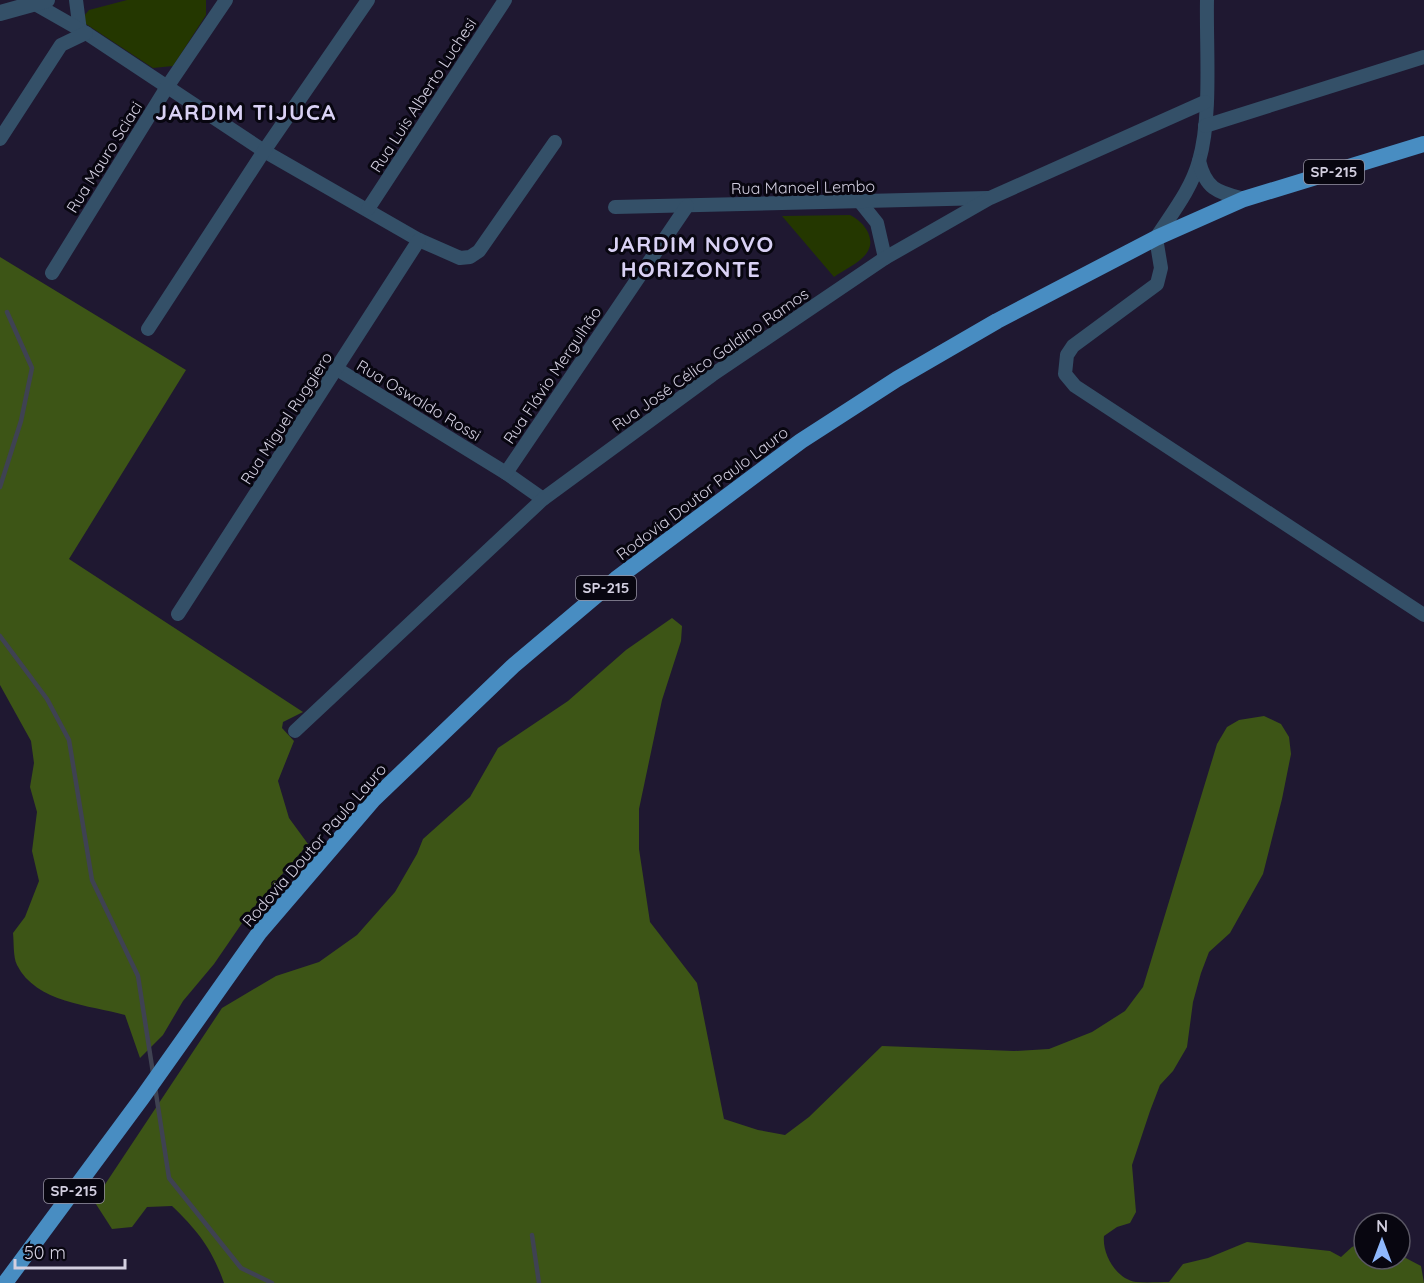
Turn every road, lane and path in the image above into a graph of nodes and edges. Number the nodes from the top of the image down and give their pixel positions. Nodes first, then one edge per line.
1 (76, 0) edge
2 (226, 0) edge
3 (368, 0) edge
4 (505, 0) edge
5 (1207, 0) edge
6 (41, 2) edge
7 (2, 12) edge
8 (83, 32) junction
9 (1424, 57) edge
10 (167, 87) junction
11 (1205, 102) junction
12 (1205, 126) junction
13 (0, 139) edge
14 (555, 142) dead end
15 (1424, 144) edge
16 (264, 151) junction
17 (1199, 161) junction
18 (990, 198) junction
19 (1244, 199) junction
20 (861, 203) junction
21 (687, 206) junction
22 (615, 207) dead end
23 (368, 209) junction
24 (1156, 238) junction
25 (419, 240) junction
26 (885, 258) junction
27 (52, 273) dead end
28 (148, 329) dead end
29 (338, 369) junction
30 (506, 473) junction
31 (543, 499) junction
32 (178, 614) dead end
33 (1424, 615) edge
34 (295, 731) dead end
35 (5, 1283) edge

1 - 8 street
2 - 10 street, Rua Mauro Sciaci
3 - 16 street
4 - 23 street, Rua Luis Alberto Luchesi
5 - 11 street
6 - 7 street
6 - 8 street
8 - 10 street
8 - 13 street
9 - 12 street
10 - 16 street
10 - 27 street, Rua Mauro Sciaci
11 - 12 street
11 - 18 street, Rua José Célico Galdino Ramos
12 - 17 street
14 - 25 street
15 - 19 highway, Rodovia Doutor Paulo Lauro / SP-215
16 - 23 street
16 - 28 street
17 - 19 street
17 - 24 street
18 - 20 street, Rua Manoel Lembo
18 - 26 street, Rua José Célico Galdino Ramos
19 - 24 highway, Rodovia Doutor Paulo Lauro / SP-215
20 - 21 street, Rua Manoel Lembo
20 - 26 street
21 - 22 street, Rua Manoel Lembo
21 - 30 street, Rua Flávio Mergulhão
23 - 25 street
24 - 33 street
24 - 35 highway, Rodovia Doutor Paulo Lauro / SP-215
25 - 29 street, Rua Miguel Ruggiero
26 - 31 street, Rua José Célico Galdino Ramos
29 - 30 street, Rua Oswaldo Rossi
29 - 32 street, Rua Miguel Ruggiero
30 - 31 street, Rua Oswaldo Rossi
31 - 34 street, Rua José Célico Galdino Ramos

